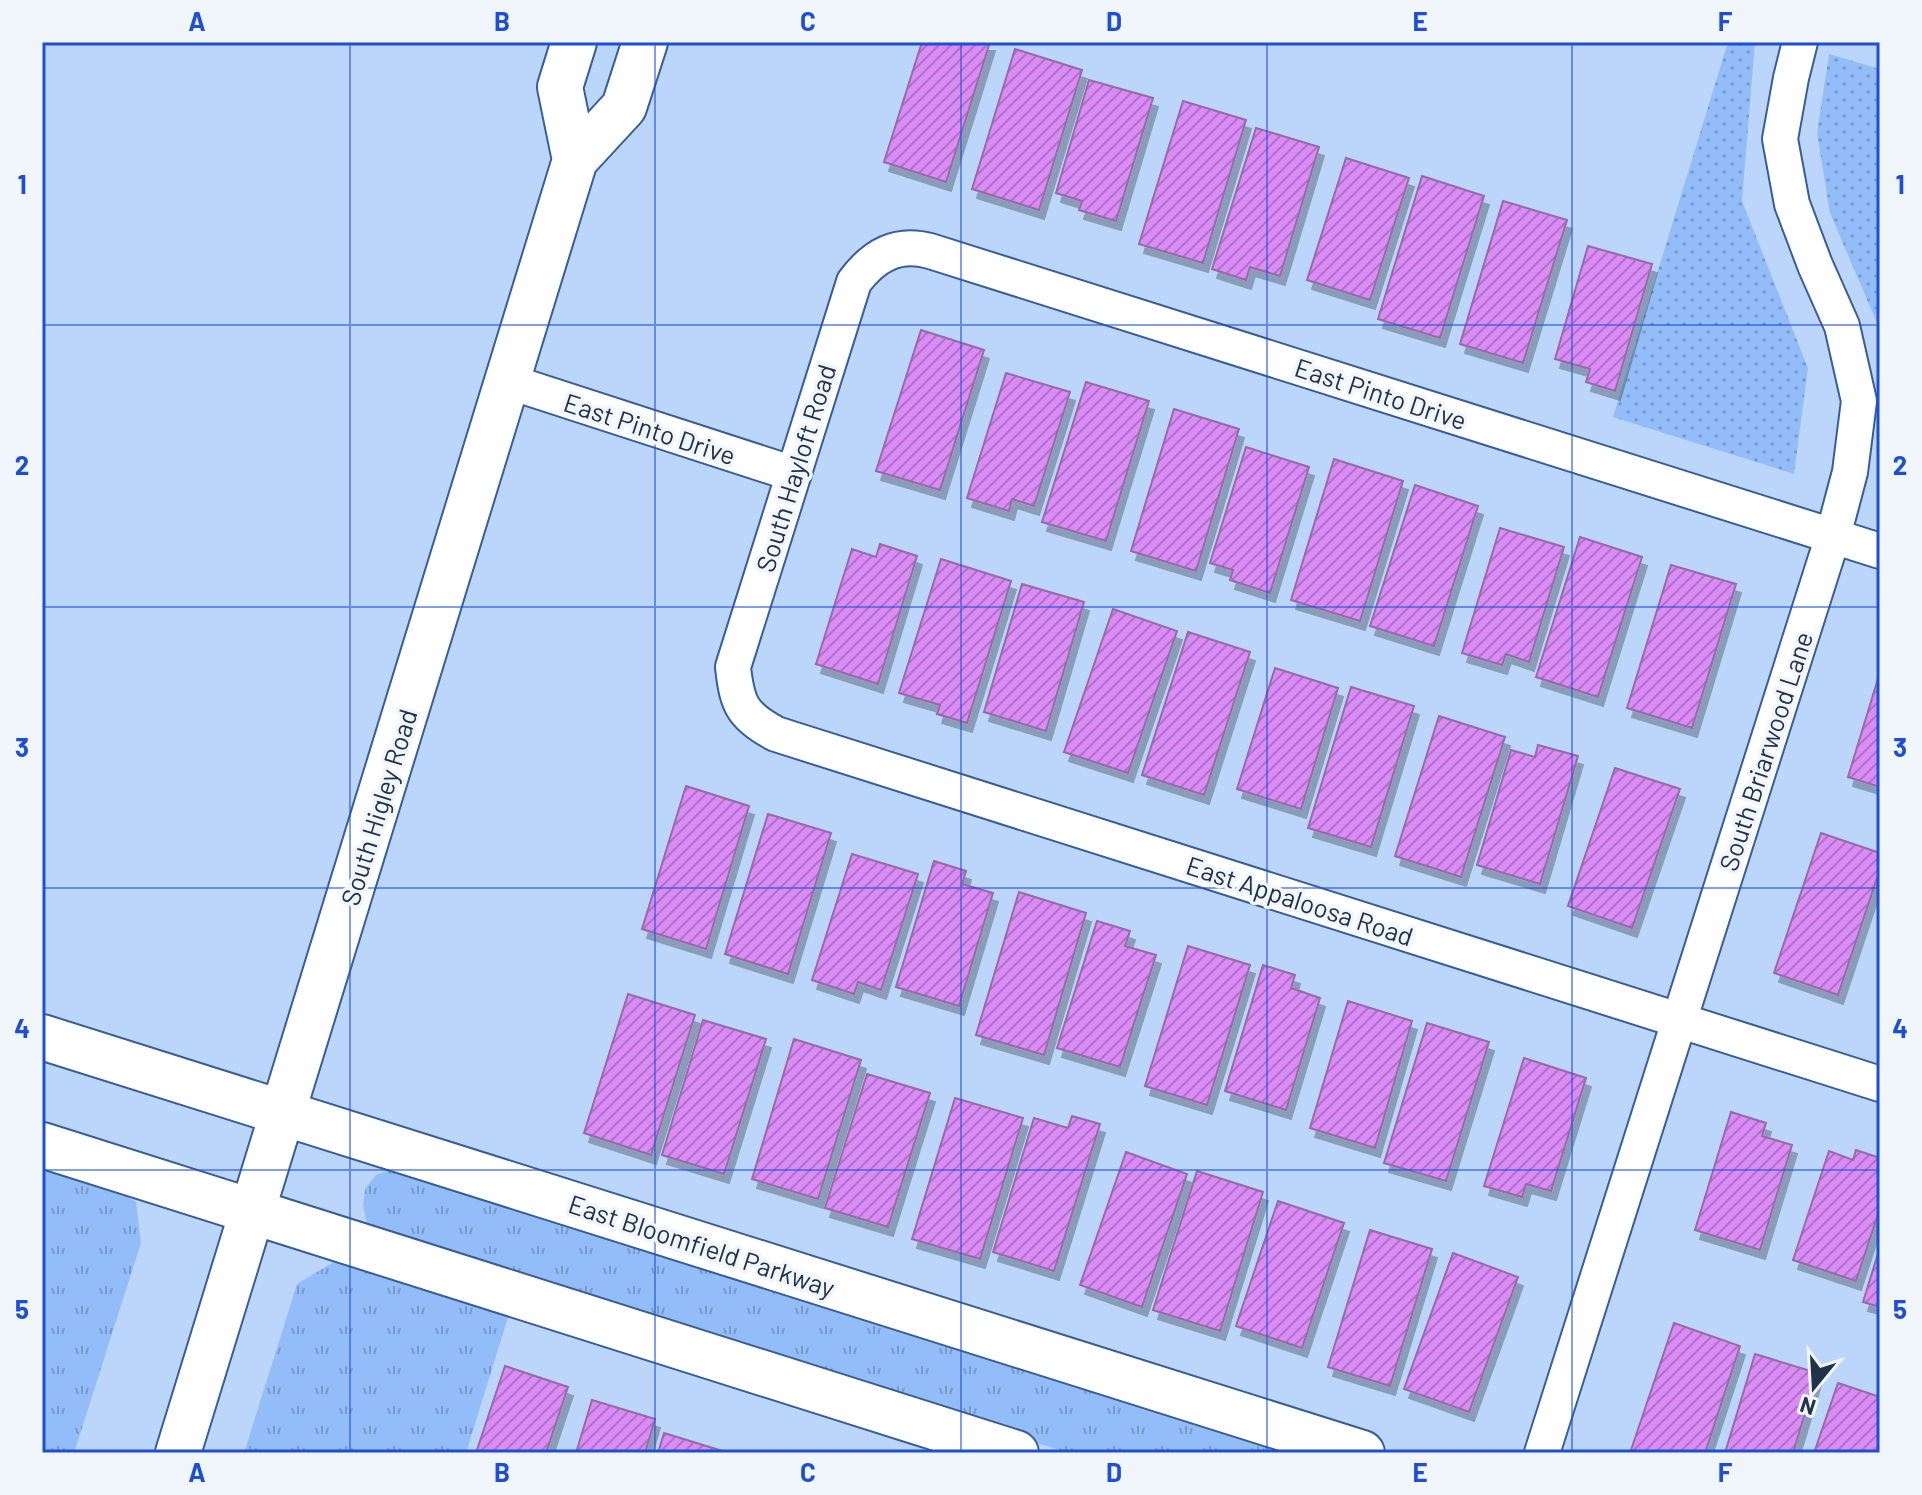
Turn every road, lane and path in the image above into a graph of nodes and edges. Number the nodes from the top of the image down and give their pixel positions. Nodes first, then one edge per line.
1 (574, 42) edge
2 (645, 42) edge
3 (1800, 42) edge
4 (575, 160) junction
5 (881, 254) joint
6 (507, 381) junction
7 (794, 474) junction
8 (1833, 536) junction
9 (1880, 551) edge
10 (736, 694) joint
11 (1679, 1021) junction
12 (42, 1037) edge
13 (1880, 1084) edge
14 (284, 1113) junction
15 (42, 1145) edge
16 (254, 1212) junction
17 (178, 1453) edge
18 (1016, 1453) edge
19 (1362, 1453) edge
20 (1542, 1453) edge

1 - 4 street, South Higley Road
2 - 4 street, South Higley Road
3 - 8 street, South Briarwood Lane
4 - 6 street, South Higley Road
5 - 7 street, South Hayloft Road
5 - 8 street, East Pinto Drive
6 - 7 street, East Pinto Drive
6 - 14 street, South Higley Road
7 - 10 street, South Hayloft Road
8 - 9 street, East Pinto Drive
8 - 11 street, South Briarwood Lane
10 - 11 street, East Appaloosa Road
11 - 13 street, East Appaloosa Road
11 - 20 street, South Briarwood Lane
12 - 14 street, East Bloomfield Parkway
14 - 16 street, South Higley Road
14 - 19 street, East Bloomfield Parkway
15 - 16 street
16 - 17 street, South Higley Road
16 - 18 street

